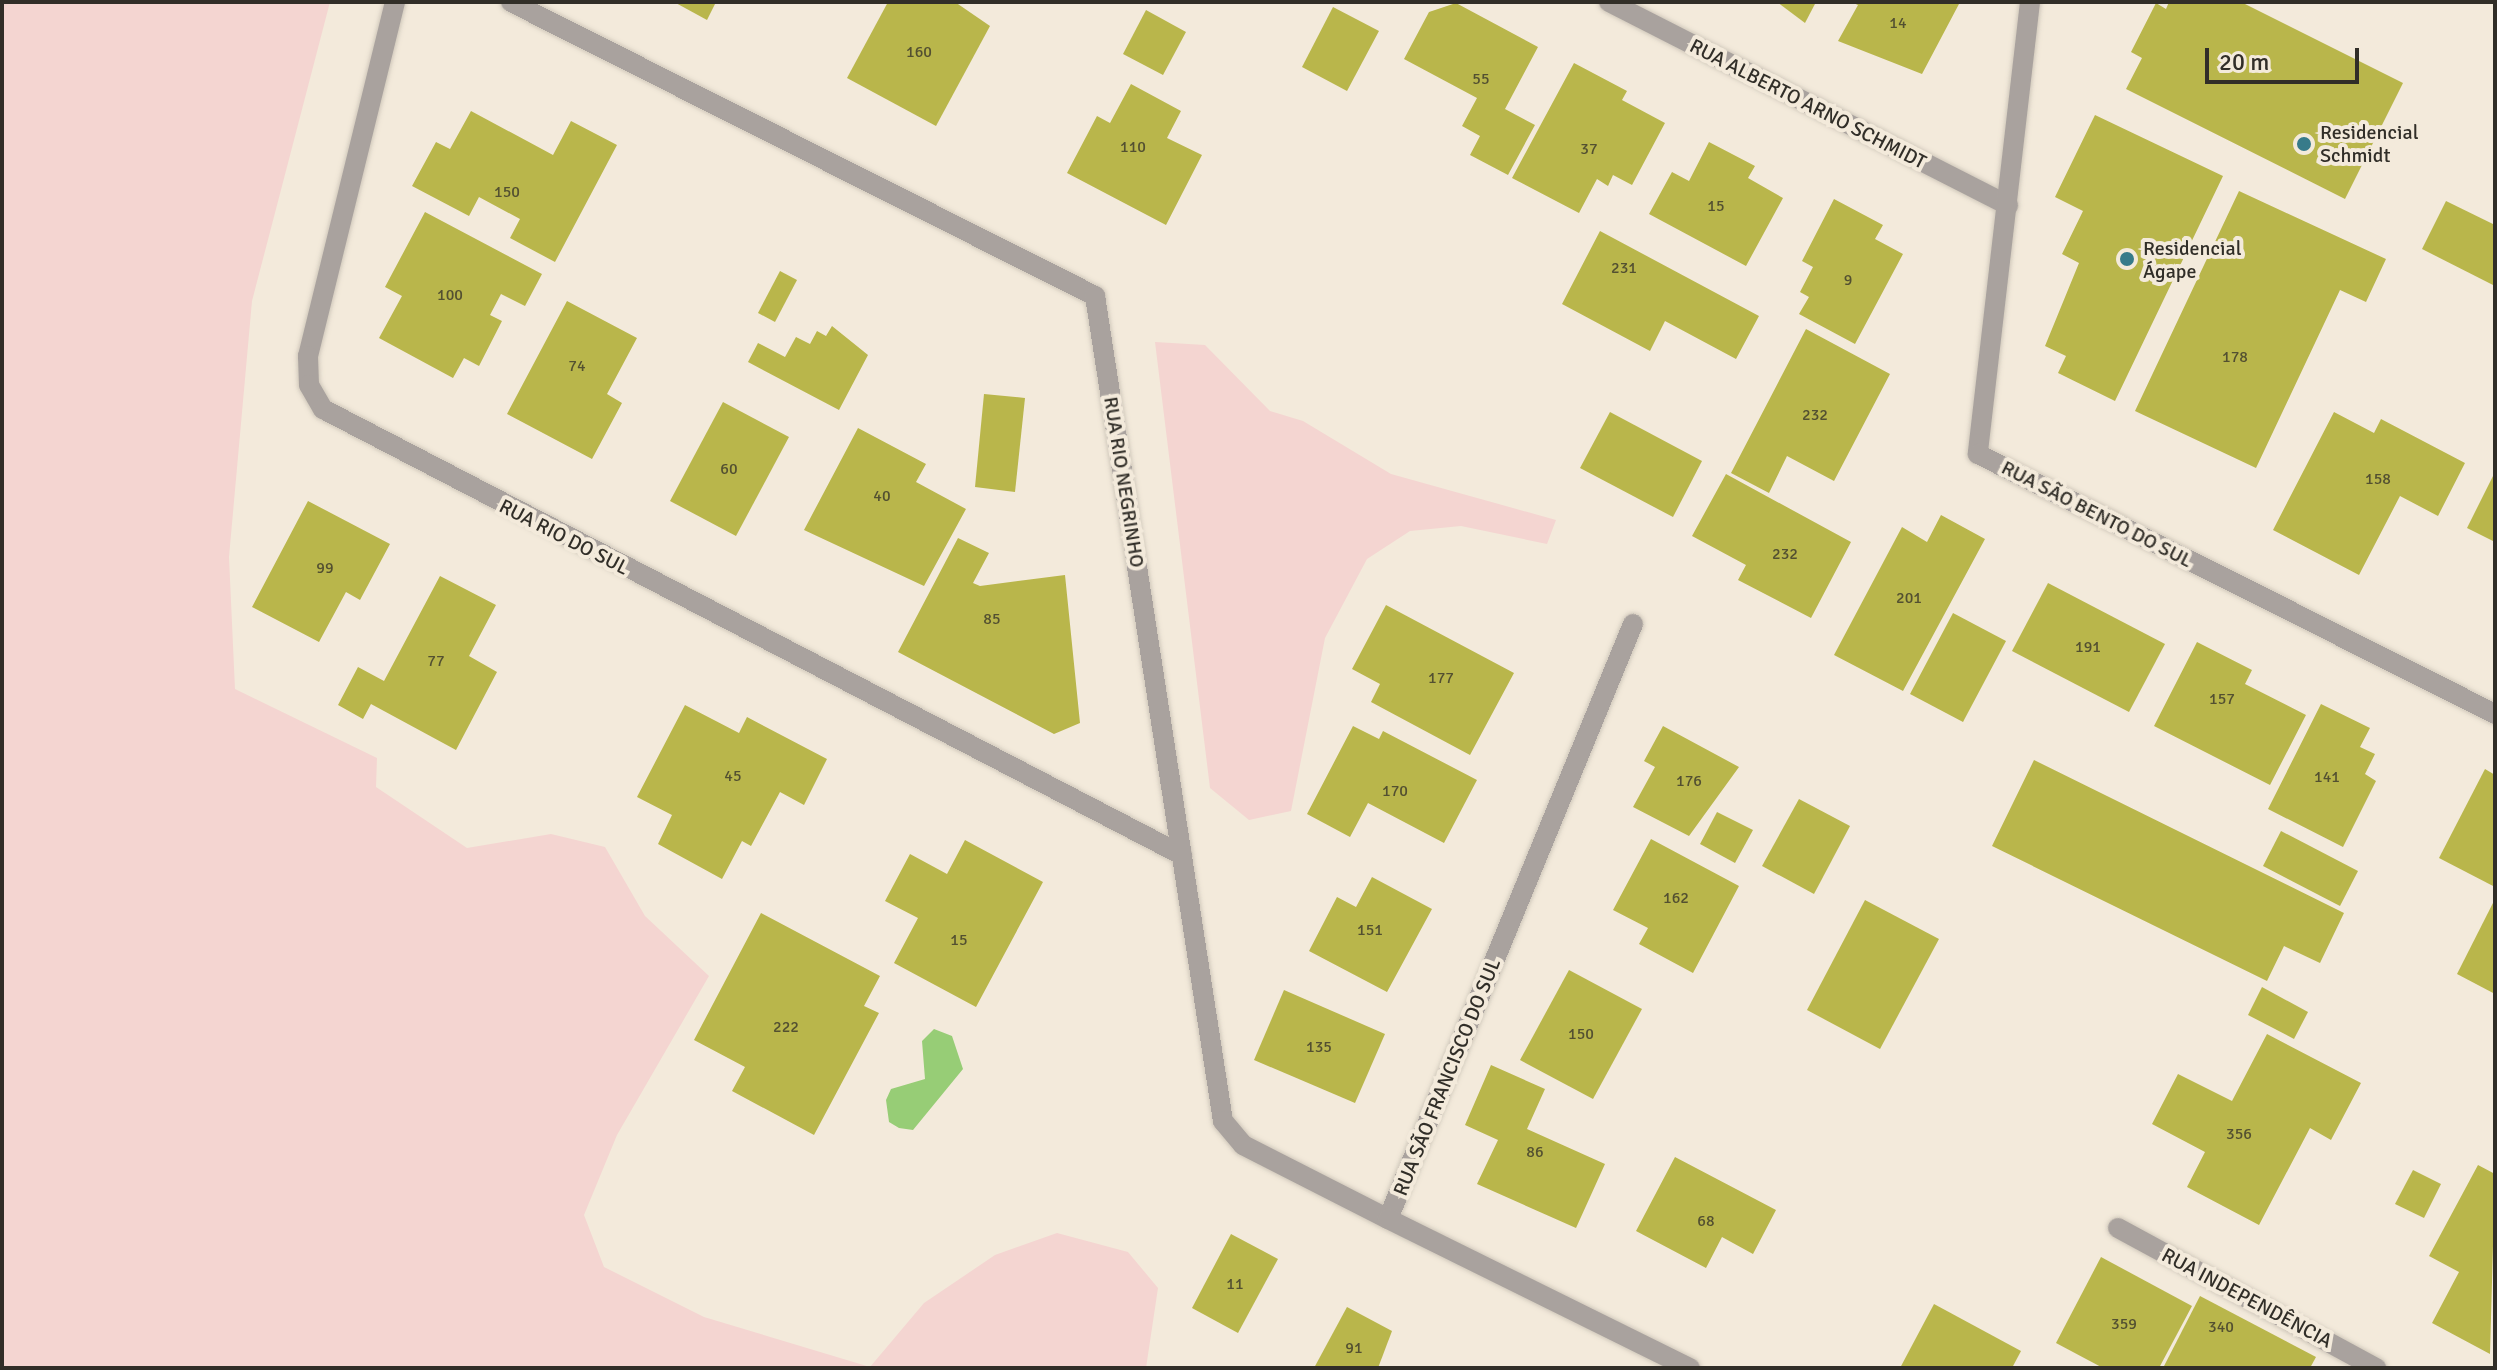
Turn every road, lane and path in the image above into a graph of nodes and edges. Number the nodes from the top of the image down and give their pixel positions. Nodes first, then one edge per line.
1 (395, 2) edge
2 (511, 2) edge
3 (1609, 2) edge
4 (2030, 2) edge
5 (2008, 205) junction
6 (1633, 624) dead end
7 (2495, 714) edge
8 (1182, 855) junction
9 (1388, 1219) junction
10 (2118, 1228) dead end
11 (1690, 1368) edge
12 (2376, 1368) edge

1 - 8 street, RUA RIO DO SUL
2 - 8 street, RUA RIO NEGRINHO
3 - 5 street, RUA ALBERTO ARNO SCHMIDT
4 - 5 street, RUA SÃO BENTO DO SUL
5 - 7 street, RUA SÃO BENTO DO SUL
6 - 9 street, RUA SÃO FRANCISCO DO SUL
8 - 9 street, RUA RIO NEGRINHO
9 - 11 street, RUA SÃO FRANCISCO DO SUL
10 - 12 street, RUA INDEPENDÊNCIA

